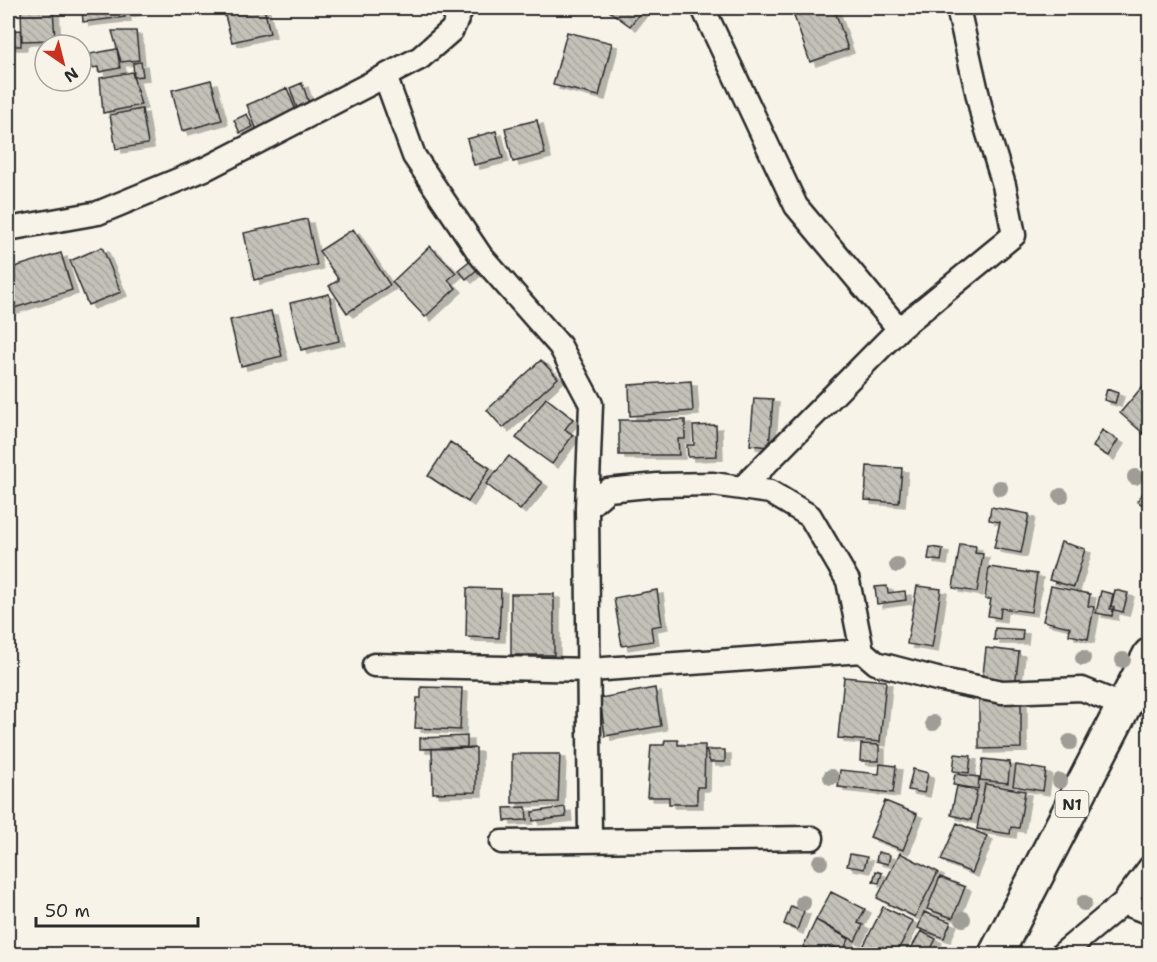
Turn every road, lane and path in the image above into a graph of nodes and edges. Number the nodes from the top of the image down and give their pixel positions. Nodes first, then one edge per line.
1 (462, 8) edge
2 (703, 8) edge
3 (958, 8) edge
4 (384, 76) junction
5 (8, 229) edge
6 (899, 329) junction
7 (742, 488) junction
8 (587, 508) junction
9 (862, 651) junction
10 (1149, 655) edge
11 (374, 665) dead end
12 (590, 670) junction
13 (1124, 706) junction
14 (812, 838) dead end
15 (590, 839) junction
16 (502, 842) dead end
17 (1149, 867) edge
18 (1123, 903) junction
19 (1149, 913) edge
20 (996, 954) edge
21 (1062, 954) edge

1 - 4 street
2 - 6 street
3 - 6 street
4 - 5 street
4 - 8 street
6 - 7 street
7 - 8 street
7 - 9 street
8 - 12 street
9 - 12 street
9 - 13 street
10 - 13 highway, N1
11 - 12 street
12 - 15 street
13 - 20 highway, N1
14 - 15 street
15 - 16 street
17 - 18 street
18 - 19 street
18 - 21 street

